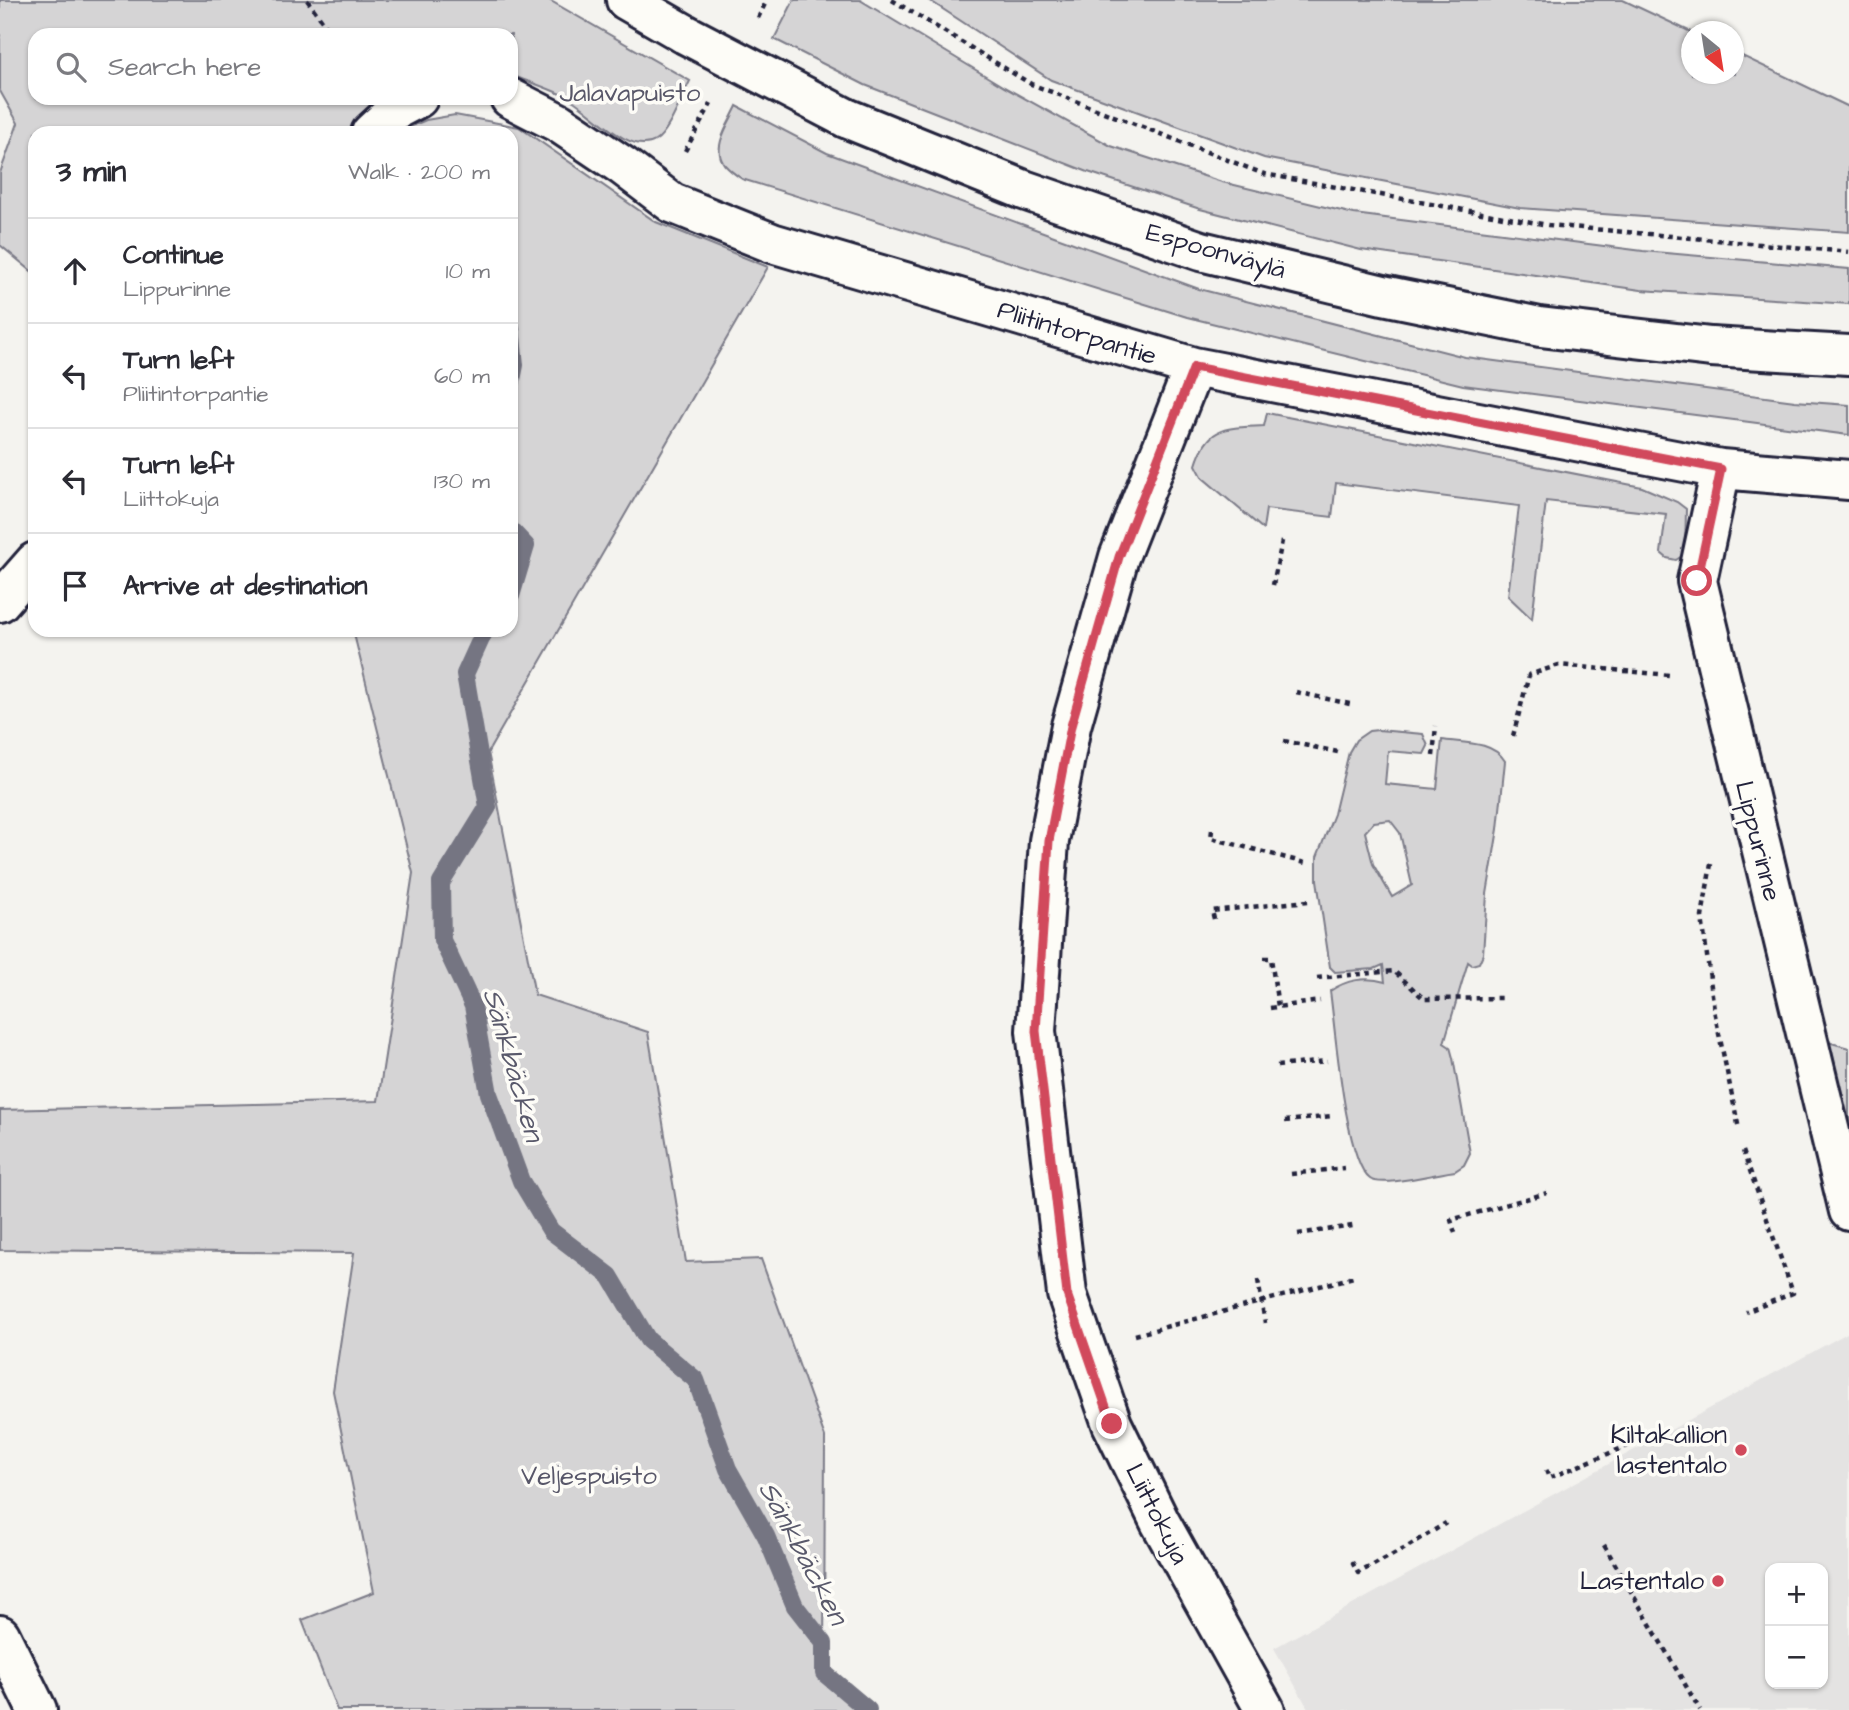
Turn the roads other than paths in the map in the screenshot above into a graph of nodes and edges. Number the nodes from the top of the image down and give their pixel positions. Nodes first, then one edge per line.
1 (626, 0) edge
2 (518, 102) edge
3 (405, 105) edge
4 (379, 126) edge
5 (1849, 355) edge
6 (1194, 367) junction
7 (1721, 469) junction
8 (1849, 480) edge
9 (28, 570) edge
10 (0, 602) edge
11 (1849, 1211) edge
12 (0, 1635) edge
13 (37, 1710) edge
14 (1265, 1710) edge

1 - 5 street, Espoonväylä, bridge
2 - 6 street, Pliitintorpantie
3 - 4 street
6 - 7 street, Pliitintorpantie
6 - 14 street, Liittokuja
7 - 8 street, Pliitintorpantie
7 - 11 street, Lippurinne
9 - 10 street
12 - 13 street

